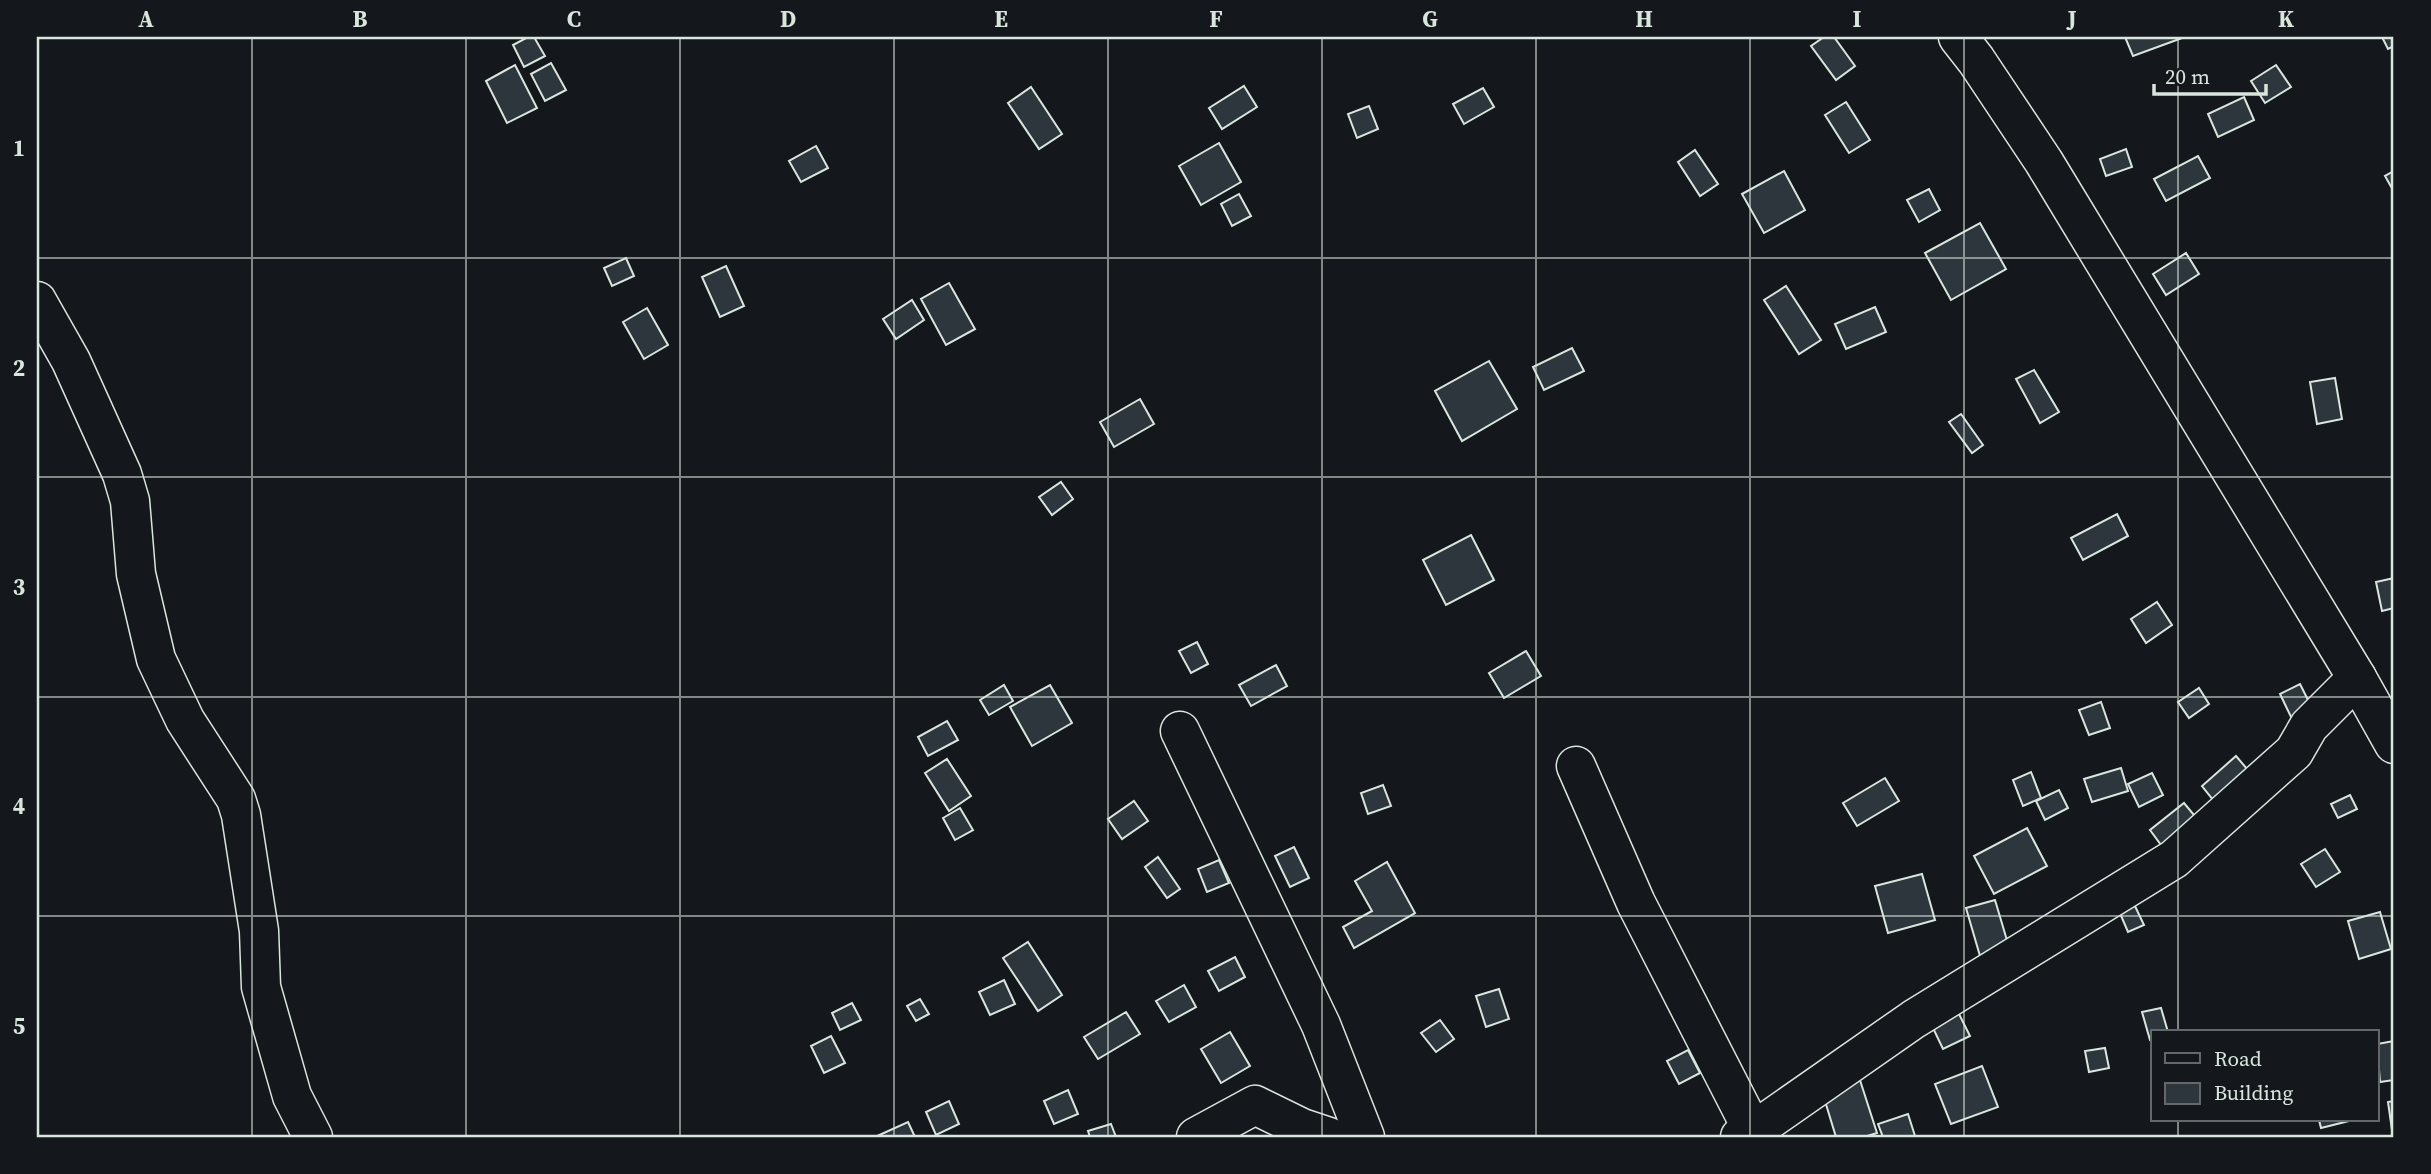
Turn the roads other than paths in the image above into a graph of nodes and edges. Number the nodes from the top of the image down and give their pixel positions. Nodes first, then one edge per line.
1 (1958, 37) edge
2 (37, 301) edge
3 (2357, 678) junction
4 (1180, 731) dead end
5 (2394, 744) edge
6 (1576, 766) dead end
7 (1749, 1135) edge
8 (313, 1137) edge
9 (1196, 1137) edge
10 (1329, 1137) edge
11 (1365, 1137) edge

1 - 3 street
2 - 8 street
3 - 5 street
3 - 7 street
4 - 11 street
6 - 7 street
9 - 10 street

